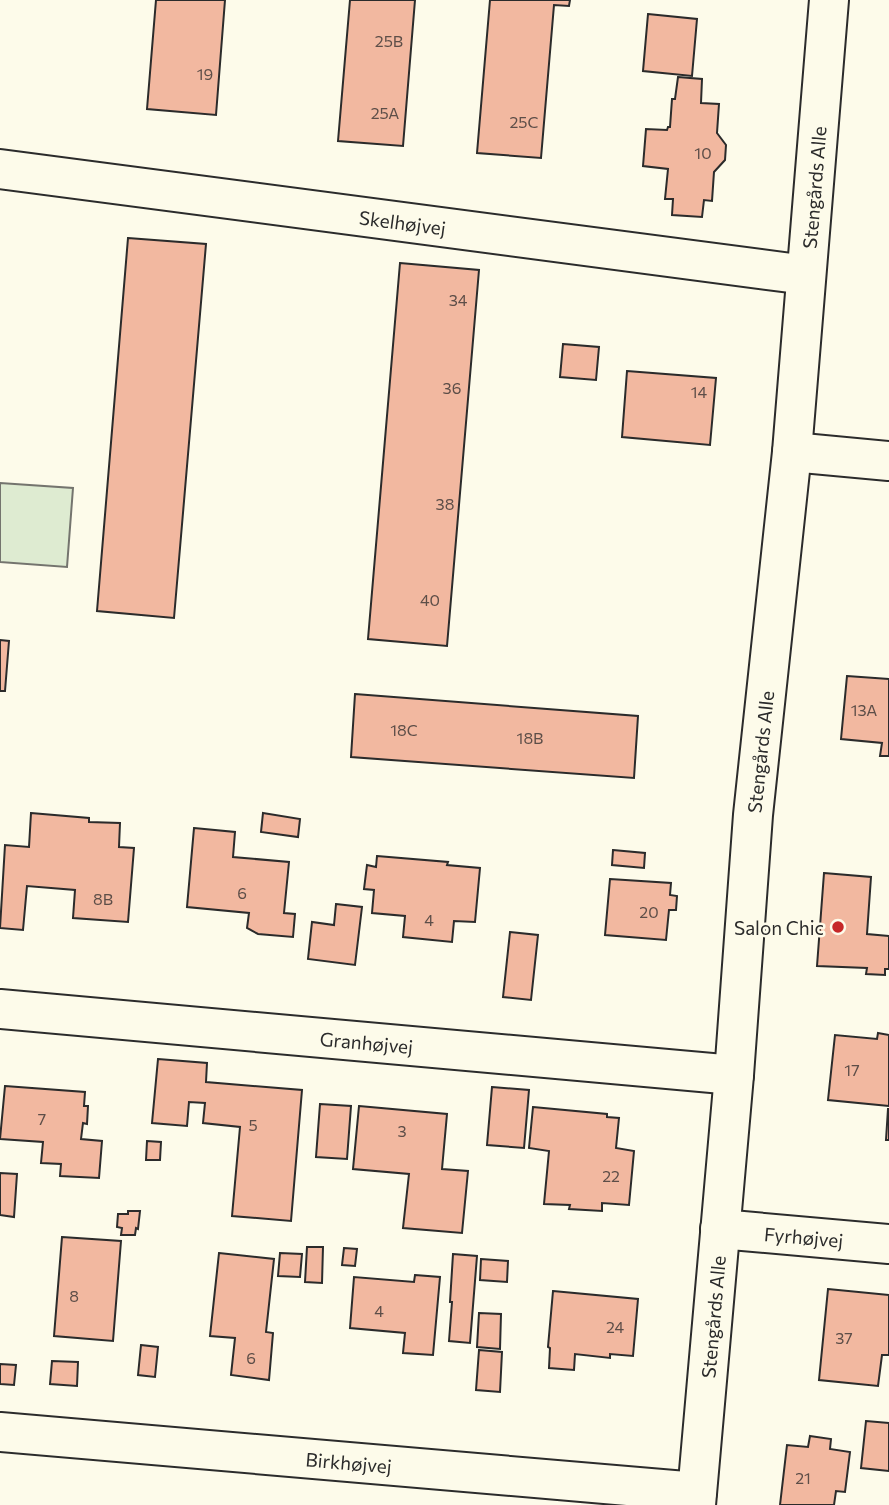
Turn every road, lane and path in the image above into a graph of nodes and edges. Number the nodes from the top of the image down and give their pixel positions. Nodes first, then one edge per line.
1 (829, 0) edge
2 (0, 169) edge
3 (806, 275) junction
4 (792, 452) junction
5 (889, 461) edge
6 (0, 1009) edge
7 (734, 1075) junction
8 (720, 1229) junction
9 (889, 1244) edge
10 (0, 1432) edge
11 (696, 1499) edge

1 - 3 street, Stengårds Alle
2 - 3 street, Skelhøjvej
3 - 4 street, Stengårds Alle
4 - 5 street
4 - 7 street, Stengårds Alle
6 - 7 street, Granhøjvej
7 - 8 street, Stengårds Alle
8 - 9 street, Fyrhøjvej
8 - 11 street, Stengårds Alle
10 - 11 street, Birkhøjvej

